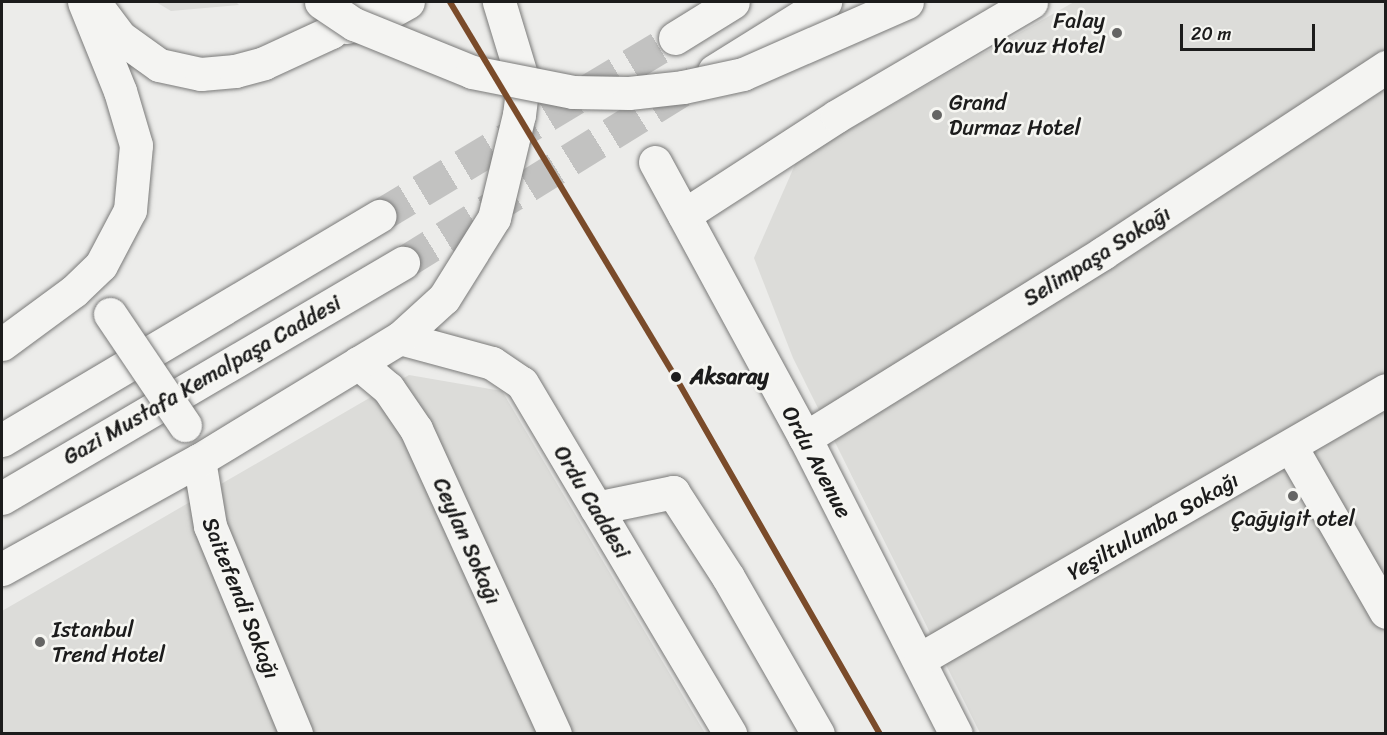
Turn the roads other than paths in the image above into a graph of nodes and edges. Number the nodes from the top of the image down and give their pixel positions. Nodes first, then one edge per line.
1 (84, 2) edge
2 (93, 2) edge
3 (369, 2) edge
4 (408, 2) edge
5 (499, 2) edge
6 (734, 2) edge
7 (825, 2) edge
8 (907, 2) edge
9 (1031, 2) edge
10 (326, 17) edge
11 (675, 38) tunnel mouth
12 (1386, 67) edge
13 (714, 70) tunnel mouth
14 (655, 162) dead end
15 (684, 215) junction
16 (379, 216) tunnel mouth
17 (403, 262) tunnel mouth
18 (110, 314) dead end
19 (400, 338) junction
20 (2, 344) edge
21 (358, 363) junction
22 (1386, 390) edge
23 (185, 425) dead end
24 (805, 438) junction
25 (2, 440) edge
26 (1291, 447) junction
27 (199, 460) junction
28 (2, 498) edge
29 (596, 508) junction
30 (2, 569) edge
31 (1386, 612) edge
32 (920, 659) junction
33 (296, 734) edge
34 (555, 734) edge
35 (730, 734) edge
36 (818, 734) edge
37 (956, 734) edge

1 - 20 street
2 - 10 street
3 - 10 street
4 - 10 street
5 - 19 street
6 - 11 street
7 - 13 street
8 - 10 street, bridge
9 - 15 street
12 - 24 street, Selimpaşa Sokağı
14 - 15 street, Ordu Avenue
15 - 24 street, Ordu Avenue
16 - 25 street
17 - 28 street, Gazi Mustafa Kemalpaşa Caddesi
18 - 23 street, bridge
19 - 21 street
19 - 29 street, Ordu Caddesi
21 - 27 street
21 - 34 street, Ceylan Sokağı
22 - 26 street, Yeşiltulumba Sokağı
24 - 32 street, Ordu Avenue
26 - 31 street
26 - 32 street, Yeşiltulumba Sokağı
27 - 30 street
27 - 33 street, Saitefendi Sokağı
29 - 35 street, Ordu Caddesi
29 - 36 street
32 - 37 street, Ordu Avenue

